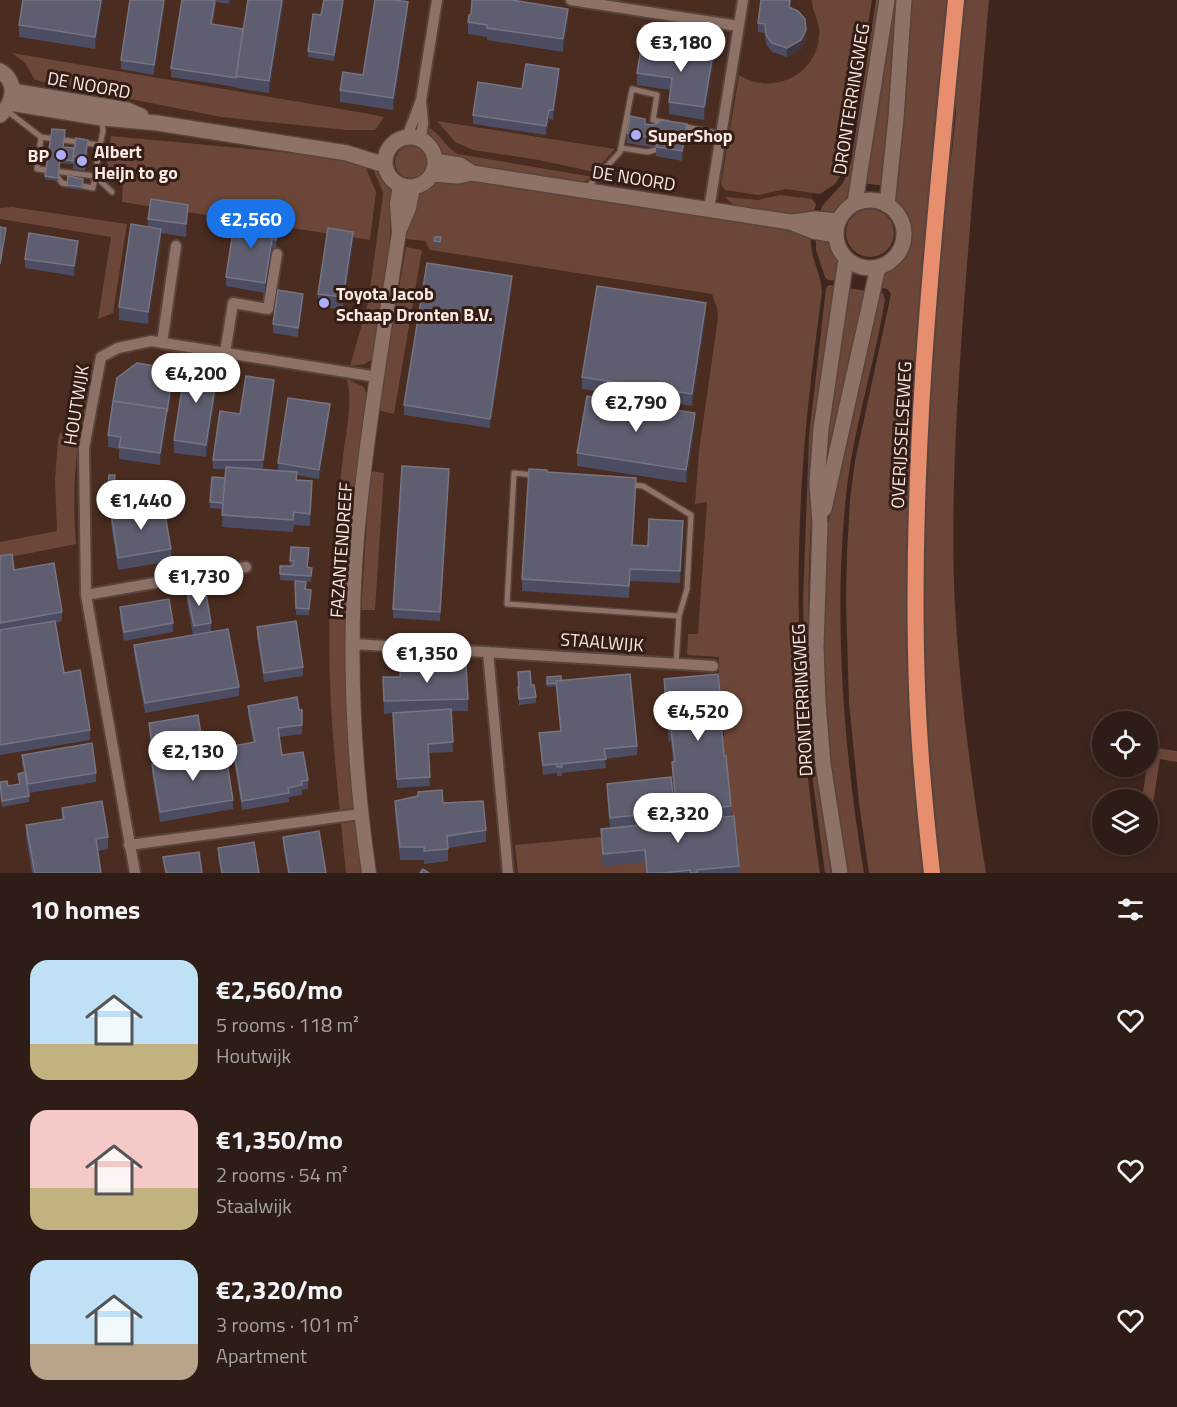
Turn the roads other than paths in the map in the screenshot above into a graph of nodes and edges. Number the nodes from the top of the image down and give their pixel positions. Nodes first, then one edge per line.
1 (437, 0) edge
2 (571, 0) edge
3 (743, 0) edge
4 (887, 0) edge
5 (904, 0) edge
6 (956, 0) edge
7 (738, 26) junction
8 (0, 70) edge
9 (7, 105) edge
10 (99, 111) junction
11 (677, 125) junction
12 (675, 134) edge
13 (722, 134) junction
14 (41, 137) junction
15 (414, 138) junction
16 (100, 145) junction
17 (665, 146) edge
18 (621, 148) junction
19 (386, 159) junction
20 (433, 168) junction
21 (53, 171) junction
22 (95, 176) junction
23 (67, 184) edge
24 (83, 186) edge
25 (407, 186) junction
26 (585, 190) junction
27 (112, 192) dead end
28 (855, 204) junction
29 (887, 205) junction
30 (710, 209) junction
31 (837, 228) junction
32 (176, 246) dead end
33 (277, 254) dead end
34 (846, 258) junction
35 (878, 267) junction
36 (162, 343) junction
37 (225, 353) junction
38 (377, 377) junction
39 (537, 475) edge
40 (620, 484) edge
41 (820, 524) junction
42 (246, 567) dead end
43 (86, 595) junction
44 (679, 616) junction
45 (353, 644) junction
46 (488, 652) junction
47 (676, 663) junction
48 (713, 666) dead end
49 (360, 814) junction
50 (129, 845) junction
51 (135, 873) edge
52 (369, 873) edge
53 (508, 873) edge
54 (840, 873) edge
55 (932, 873) edge

1 - 15 street
2 - 7 street
3 - 7 street
4 - 28 main road, DRONTERRINGWEG
5 - 29 main road
6 - 55 highway, OVERIJSSELSEWEG
7 - 13 street
8 - 9 main road
9 - 10 main road, DE NOORD
9 - 14 lane
10 - 16 lane
10 - 19 main road, DE NOORD
11 - 12 lane
11 - 13 lane
11 - 18 lane
13 - 30 street
14 - 16 lane
14 - 21 lane
15 - 19 main road
15 - 20 main road
16 - 22 lane
17 - 18 lane
18 - 26 lane
19 - 25 main road
20 - 25 main road
20 - 26 main road, DE NOORD
21 - 22 lane
21 - 23 lane
22 - 24 lane
22 - 27 lane
25 - 38 street, FAZANTENDREEF
26 - 30 main road, DE NOORD
28 - 29 main road
28 - 31 main road
29 - 35 main road
30 - 31 main road, DE NOORD
31 - 34 main road
32 - 36 street
33 - 37 street
34 - 35 main road
34 - 41 main road, DRONTERRINGWEG
35 - 41 main road, DRONTERRINGWEG
36 - 37 street, HOUTWIJK
36 - 43 street, HOUTWIJK
37 - 38 street, HOUTWIJK
38 - 45 street, FAZANTENDREEF
39 - 44 lane
40 - 44 lane
41 - 54 main road, DRONTERRINGWEG
42 - 43 street
43 - 50 street, HOUTWIJK
44 - 47 lane
45 - 46 street, STAALWIJK
45 - 49 street, FAZANTENDREEF
46 - 47 street, STAALWIJK
46 - 53 street
47 - 48 street, STAALWIJK
49 - 50 street
49 - 52 street, FAZANTENDREEF
50 - 51 street, HOUTWIJK

